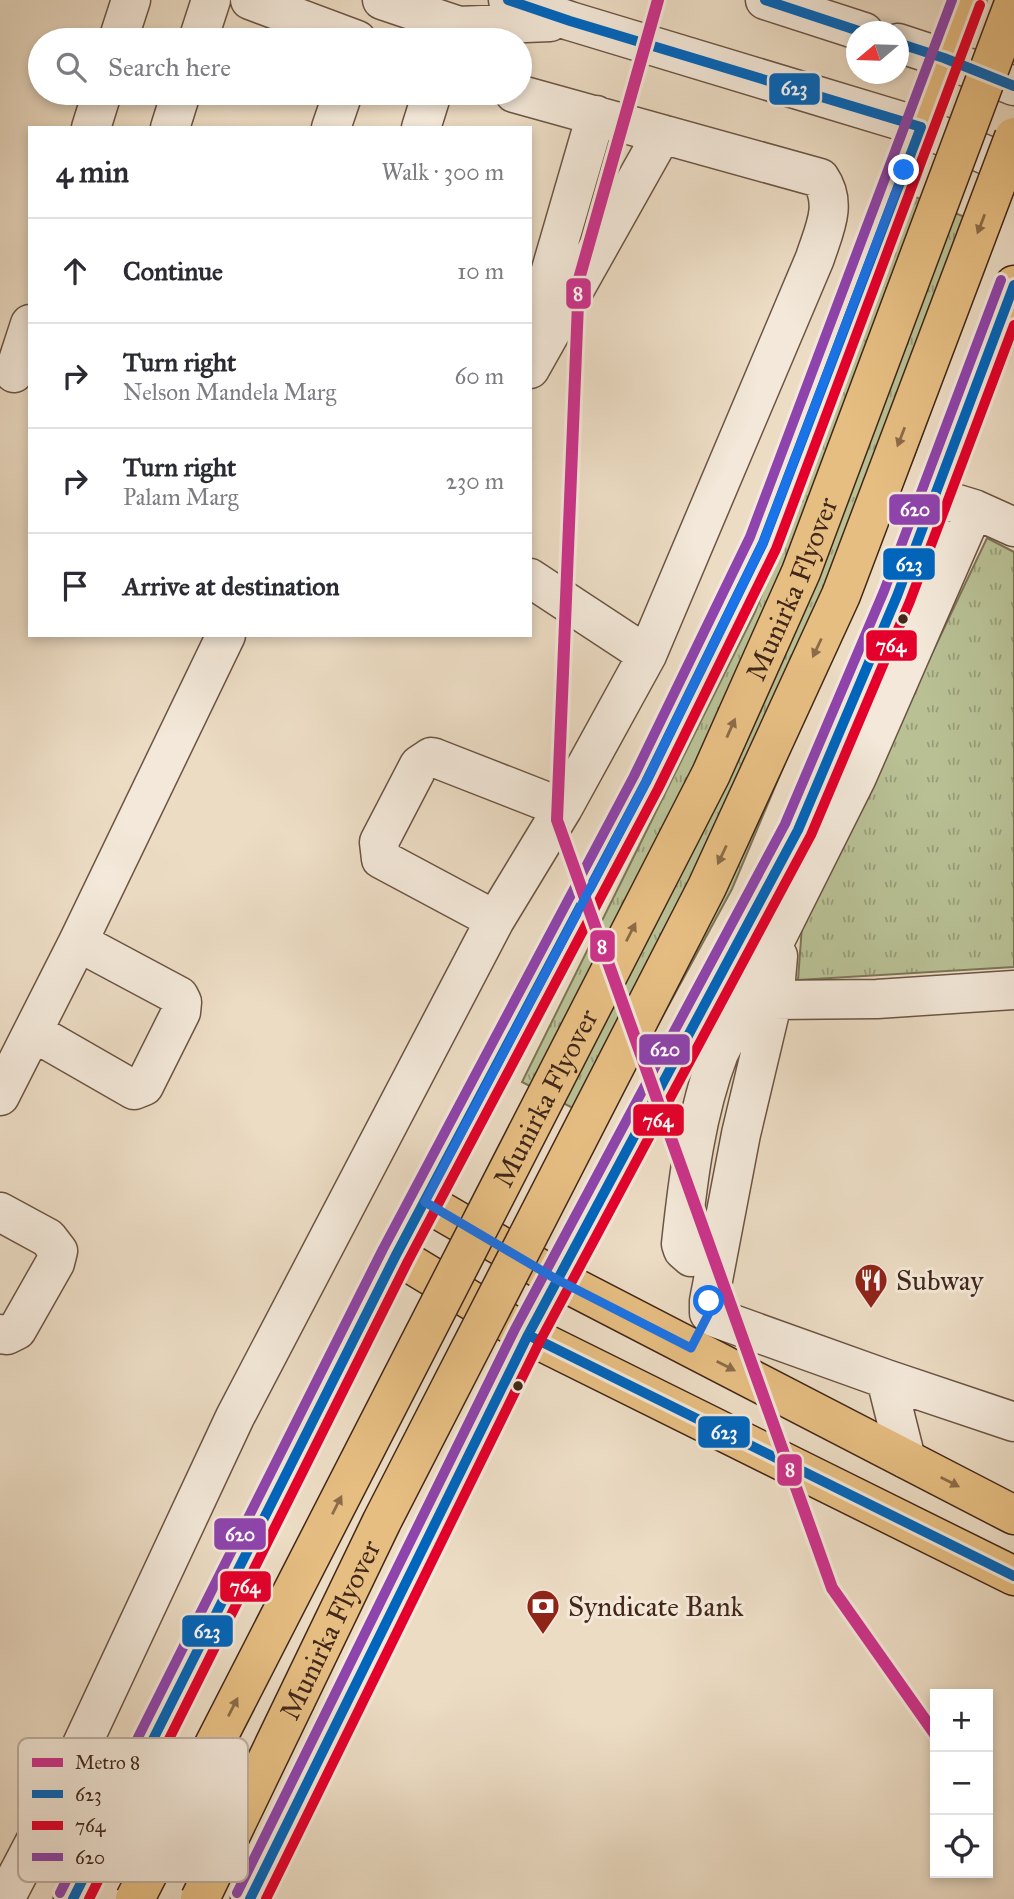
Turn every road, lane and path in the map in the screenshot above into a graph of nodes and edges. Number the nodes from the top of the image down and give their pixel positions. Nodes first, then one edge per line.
1 (131, 0) edge
2 (211, 0) edge
3 (250, 0) edge
4 (382, 0) edge
5 (508, 0) edge
6 (765, 0) edge
7 (967, 0) edge
8 (1014, 3) edge
9 (570, 21) junction
10 (846, 26) edge
11 (122, 28) edge
12 (202, 28) edge
13 (325, 28) edge
14 (909, 47) edge
15 (944, 58) junction
16 (1014, 86) edge
17 (532, 98) edge
18 (98, 105) edge
19 (177, 105) edge
20 (339, 105) edge
21 (428, 105) edge
22 (596, 116) junction
23 (92, 126) edge
24 (171, 126) edge
25 (332, 126) edge
26 (422, 126) edge
27 (921, 127) junction
28 (662, 134) junction
29 (1014, 137) edge
30 (1014, 167) edge
31 (1014, 285) edge
32 (28, 331) edge
33 (532, 336) edge
34 (532, 365) edge
35 (15, 373) edge
36 (934, 498) junction
37 (974, 509) junction
38 (1014, 527) edge
39 (532, 579) edge
40 (225, 637) edge
41 (647, 655) junction
42 (563, 808) junction
43 (495, 920) junction
44 (779, 933) junction
45 (78, 942) junction
46 (1014, 990) edge
47 (773, 1000) junction
48 (33, 1032) junction
49 (0, 1096) edge
50 (425, 1202) junction
51 (0, 1212) edge
52 (718, 1252) junction
53 (396, 1255) junction
54 (556, 1279) junction
55 (709, 1313) junction
56 (0, 1334) edge
57 (528, 1335) junction
58 (691, 1348) junction
59 (886, 1380) junction
60 (1014, 1422) edge
61 (906, 1460) junction
62 (1014, 1515) edge
63 (1014, 1576) edge
64 (85, 1738) edge
65 (154, 1738) edge
66 (217, 1738) edge
67 (248, 1799) edge
68 (18, 1874) edge
69 (82, 1882) edge
70 (144, 1882) edge
71 (208, 1882) edge
72 (5, 1899) edge
73 (73, 1899) edge
74 (135, 1899) edge
75 (200, 1899) edge
76 (250, 1899) edge

1 - 11 street
2 - 12 street
3 - 13 street
4 - 9 street
5 - 9 street
6 - 10 street
7 - 15 main road
66 -> 8 main road, Munirka Flyover, bridge
9 - 27 street
14 - 15 street
15 - 16 street
15 - 27 main road
17 - 22 street
18 - 23 street
19 - 24 street
20 - 25 street
21 - 26 street
22 - 28 street
22 - 33 street
27 - 30 street
27 - 50 main road
28 - 34 street
28 - 41 street
29 -> 67 main road, Munirka Flyover, bridge
31 - 36 main road
32 - 35 street
36 - 37 street
36 - 54 main road
37 - 38 street
37 - 44 street
39 - 41 street
40 - 45 street
41 - 42 street
42 - 43 street
42 - 43 street
43 - 64 street
44 - 47 street
44 - 52 street
45 - 48 street
45 - 48 street
46 - 47 street
47 - 52 street
48 - 49 street
50 - 53 main road
50 - 54 main road
51 - 56 street
52 - 55 street
53 - 57 main road
53 - 65 main road
54 - 57 main road
54 - 58 main road
55 - 58 street
55 - 59 street
57 - 63 main road
57 - 76 main road
58 -> 61 main road
59 - 60 street
59 - 61 street
61 -> 62 main road
68 - 72 street
69 - 73 main road
74 -> 70 main road, Munirka Flyover, bridge
71 -> 75 main road, Munirka Flyover, bridge

